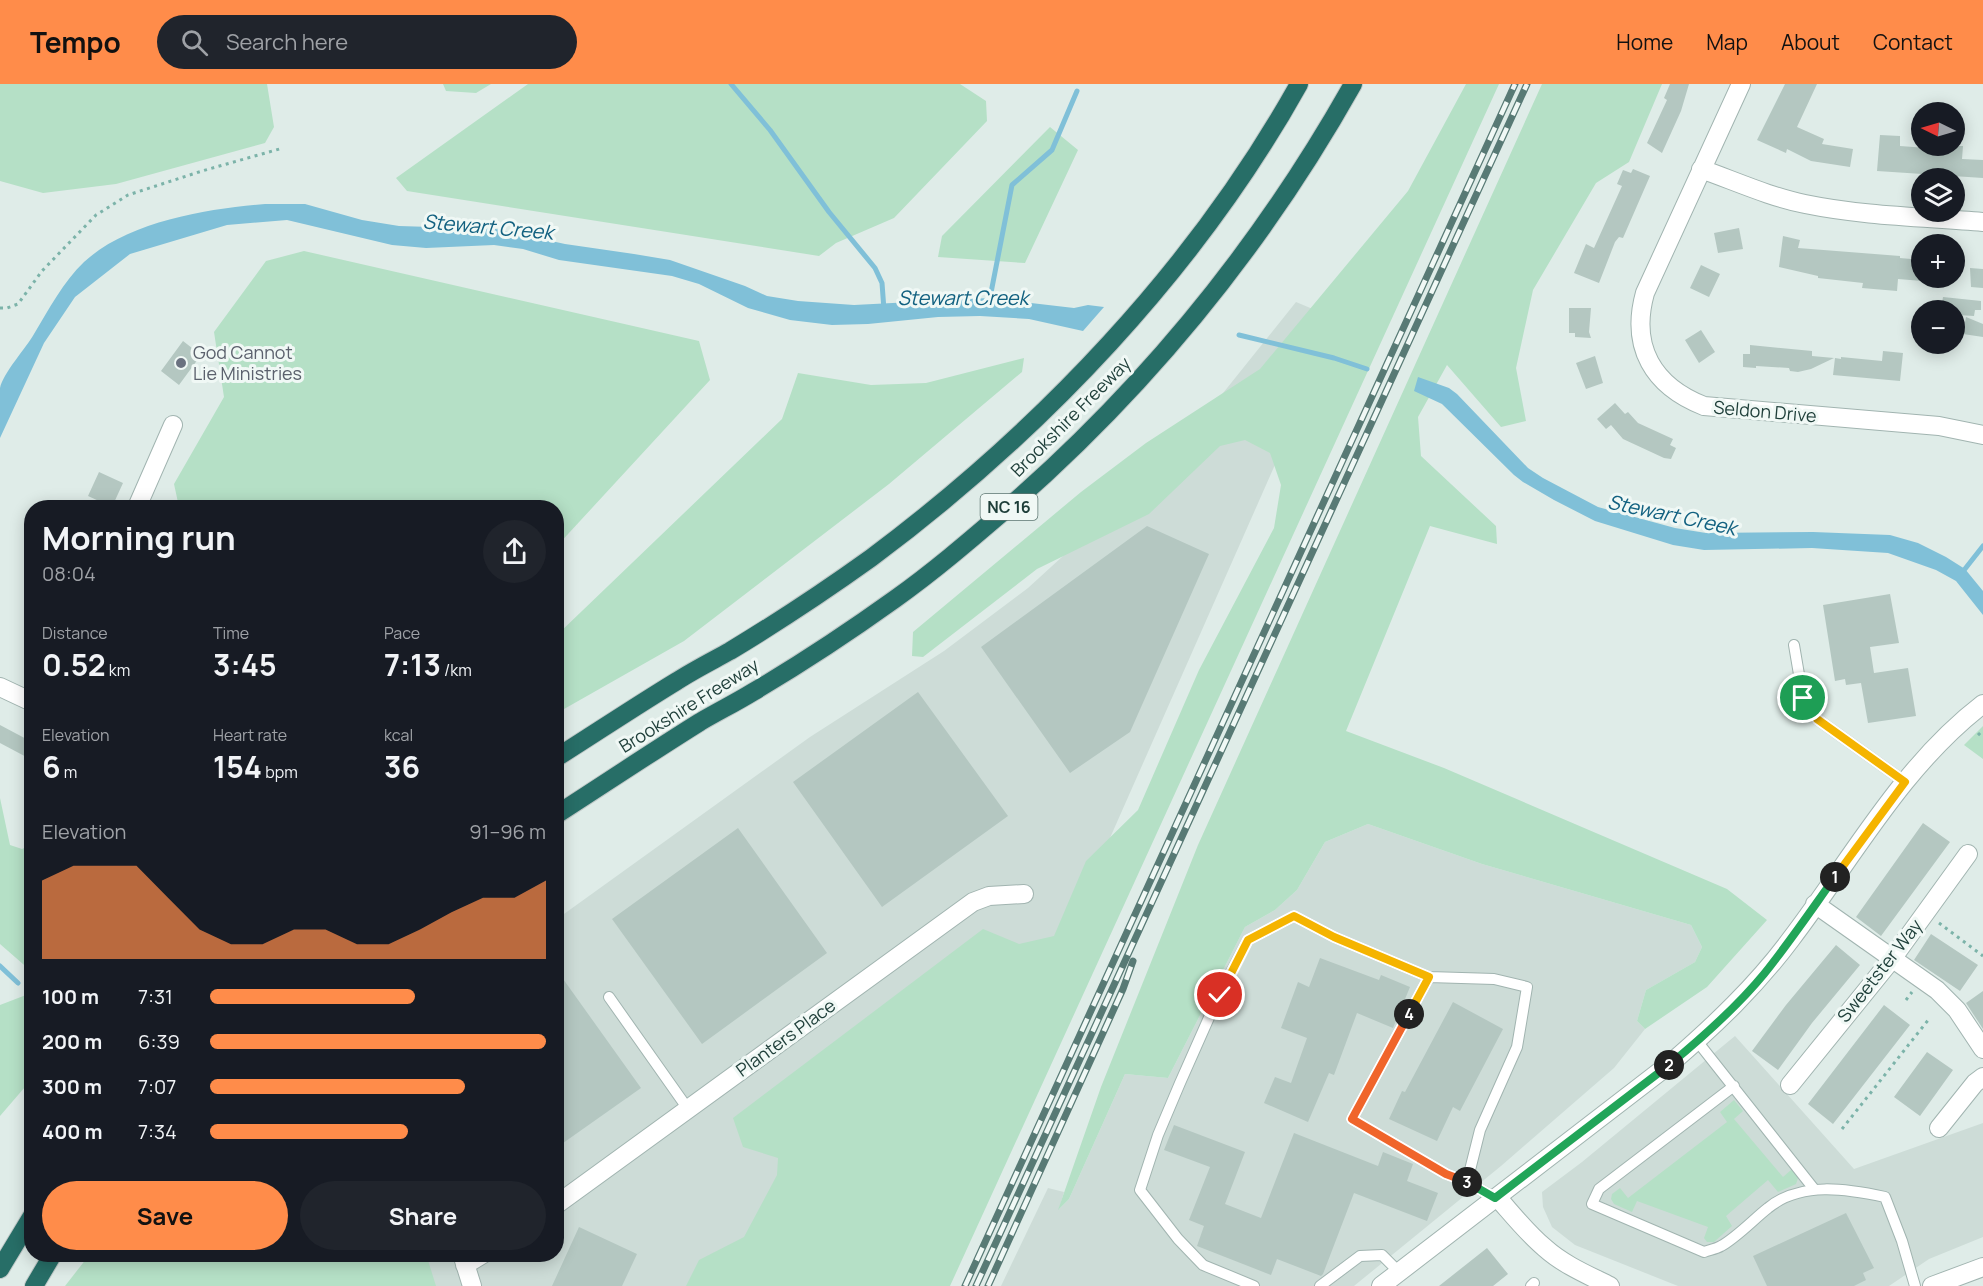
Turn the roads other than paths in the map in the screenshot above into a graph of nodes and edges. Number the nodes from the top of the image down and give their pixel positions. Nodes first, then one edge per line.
1 (1299, 84) edge
2 (1353, 84) edge
3 (1741, 84) edge
4 (1701, 169) junction
5 (1983, 222) edge
6 (173, 425) dead end
7 (1983, 435) edge
8 (140, 500) edge
9 (1794, 645) dead end
10 (0, 687) edge
11 (24, 698) edge
12 (1983, 704) edge
13 (564, 753) edge
14 (1905, 782) junction
15 (564, 810) edge
16 (1968, 854) dead end
17 (1024, 894) dead end
18 (1815, 904) junction
19 (1892, 959) junction
20 (1429, 977) junction
21 (609, 997) dead end
22 (1696, 1041) junction
23 (1983, 1049) edge
24 (1983, 1077) edge
25 (1790, 1085) dead end
26 (1734, 1086) junction
27 (688, 1109) junction
28 (1939, 1128) dead end
29 (1467, 1182) junction
30 (1814, 1189) junction
31 (1496, 1197) junction
32 (564, 1199) edge
33 (24, 1228) edge
34 (48, 1262) edge
35 (464, 1262) edge
36 (1983, 1267) edge
37 (0, 1269) edge
38 (1400, 1272) junction
39 (34, 1286) edge
40 (472, 1286) edge
41 (1254, 1286) edge
42 (1320, 1286) edge
43 (1381, 1286) edge
44 (1610, 1286) edge
45 (1916, 1286) edge
46 (1932, 1286) edge

1 - 13 highway, Brookshire Freeway / NC 16
2 - 15 highway, Brookshire Freeway / NC 16
3 - 4 street, Seldon Drive
4 - 5 street
4 - 7 street, Seldon Drive
6 - 8 street
9 - 14 lane
10 - 11 street
12 - 14 street
14 - 18 street
16 - 19 street, Sweetster Way
17 - 27 street, Planters Place
18 - 19 street
18 - 22 street
19 - 23 street
19 - 25 street, Sweetster Way
20 - 29 lane
20 - 29 lane
20 - 41 lane
21 - 27 lane
22 - 26 lane
22 - 31 street
24 - 28 street
26 - 30 lane
26 - 30 lane
27 - 32 street, Planters Place
29 - 31 lane
30 - 45 lane
31 - 38 street
31 - 44 street
33 - 37 highway
34 - 39 highway
35 - 40 street
36 - 46 street
38 - 42 lane
38 - 43 street

